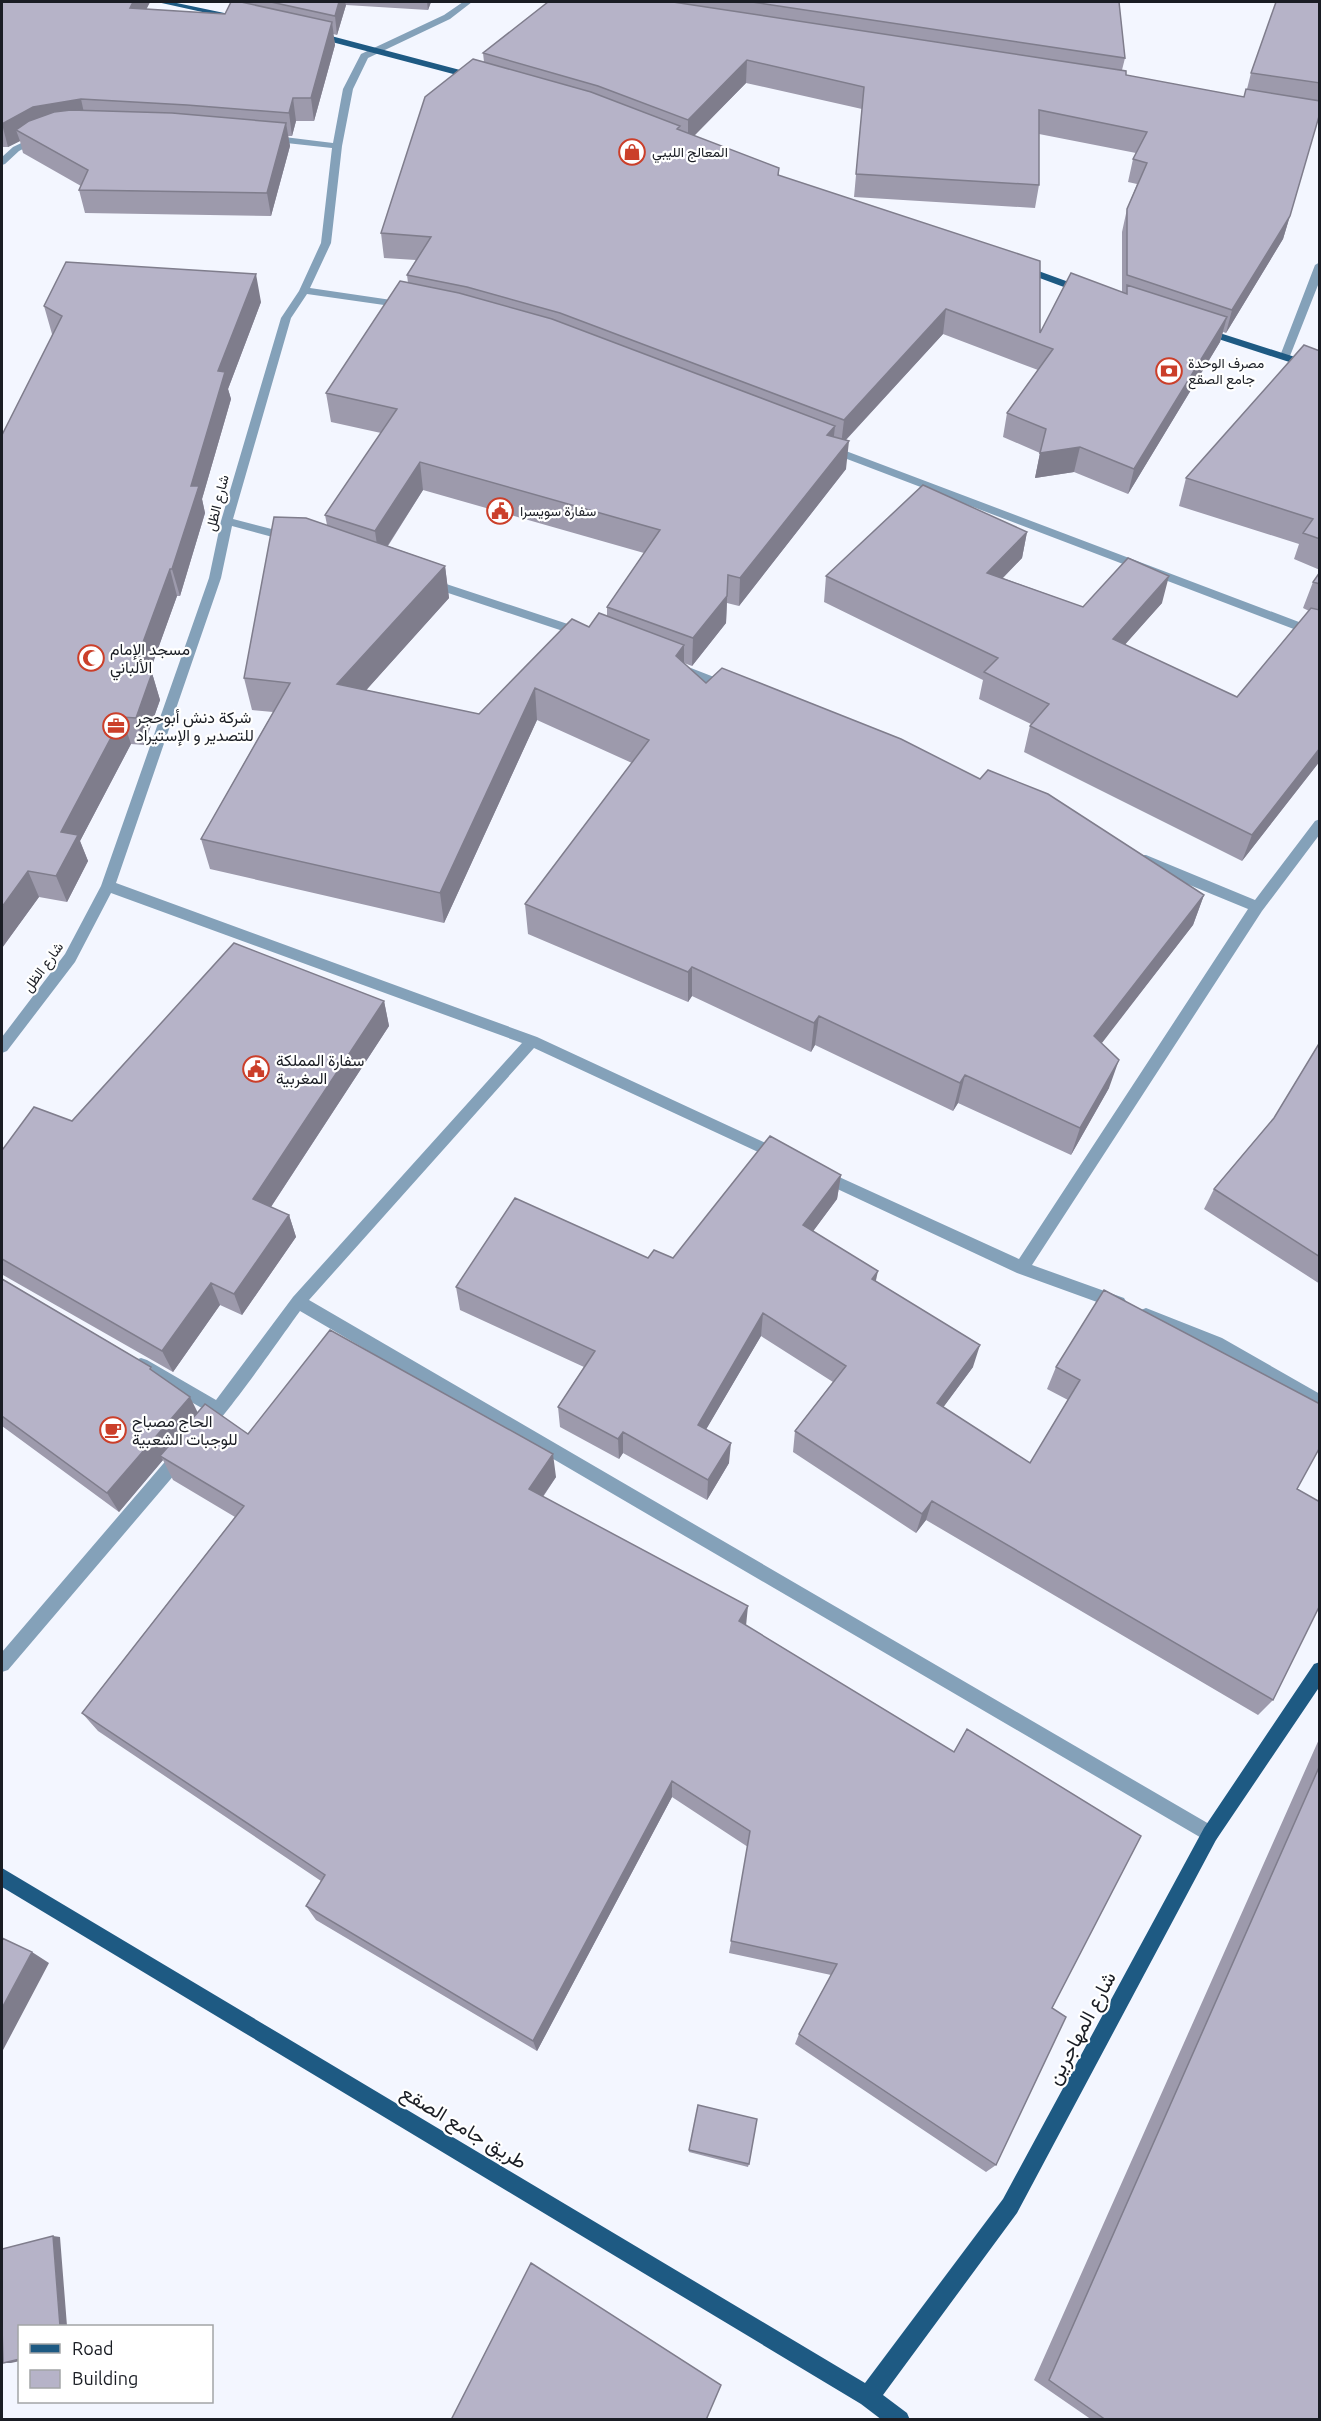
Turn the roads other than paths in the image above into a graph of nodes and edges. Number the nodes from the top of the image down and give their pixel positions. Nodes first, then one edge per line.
1 (161, 2) edge
2 (468, 2) edge
3 (182, 3) edge
4 (250, 20) edge
5 (307, 33) edge
6 (375, 49) junction
7 (485, 79) edge
8 (52, 133) edge
9 (261, 137) edge
10 (337, 146) junction
11 (2, 162) edge
12 (1014, 265) edge
13 (1320, 265) edge
14 (304, 291) junction
15 (1099, 296) edge
16 (418, 307) edge
17 (1196, 329) edge
18 (1285, 356) junction
19 (1320, 369) edge
20 (816, 443) edge
21 (227, 521) junction
22 (306, 542) edge
23 (414, 577) edge
24 (1320, 634) edge
25 (600, 638) edge
26 (666, 662) edge
27 (743, 694) edge
28 (1320, 824) edge
29 (1129, 853) edge
30 (108, 886) junction
31 (1257, 907) junction
32 (532, 1041) junction
33 (2, 1047) edge
34 (788, 1160) edge
35 (809, 1170) edge
36 (1022, 1268) junction
37 (298, 1302) junction
38 (130, 1358) edge
39 (1320, 1403) edge
40 (219, 1410) junction
41 (2, 1664) edge
42 (1320, 1670) edge
43 (1210, 1834) junction
44 (2, 1877) edge
45 (868, 2397) junction
46 (900, 2420) edge

1 - 3 main road
2 - 6 street, شارع الظل
3 - 4 main road
5 - 6 main road
6 - 7 main road
6 - 10 street, شارع الظل
8 - 11 street
9 - 10 street
10 - 14 street, شارع الظل
12 - 15 main road
13 - 18 street
14 - 16 street
14 - 21 street, شارع الظل
17 - 18 main road
18 - 19 main road
20 - 24 street
21 - 22 street
21 - 30 street, شارع الظل
23 - 25 street
26 - 27 street
28 - 31 street
29 - 31 street
30 - 32 street
30 - 33 street, شارع الظل
31 - 36 street
32 - 34 street
32 - 37 street
35 - 36 street
36 - 39 street
37 - 40 street
37 - 43 street
38 - 40 street
40 - 41 street
42 - 43 main road, شارع المهاجرين
43 - 45 main road, شارع المهاجرين
44 - 45 main road, طريق جامع الصقع
45 - 46 main road, طريق جامع الصقع

